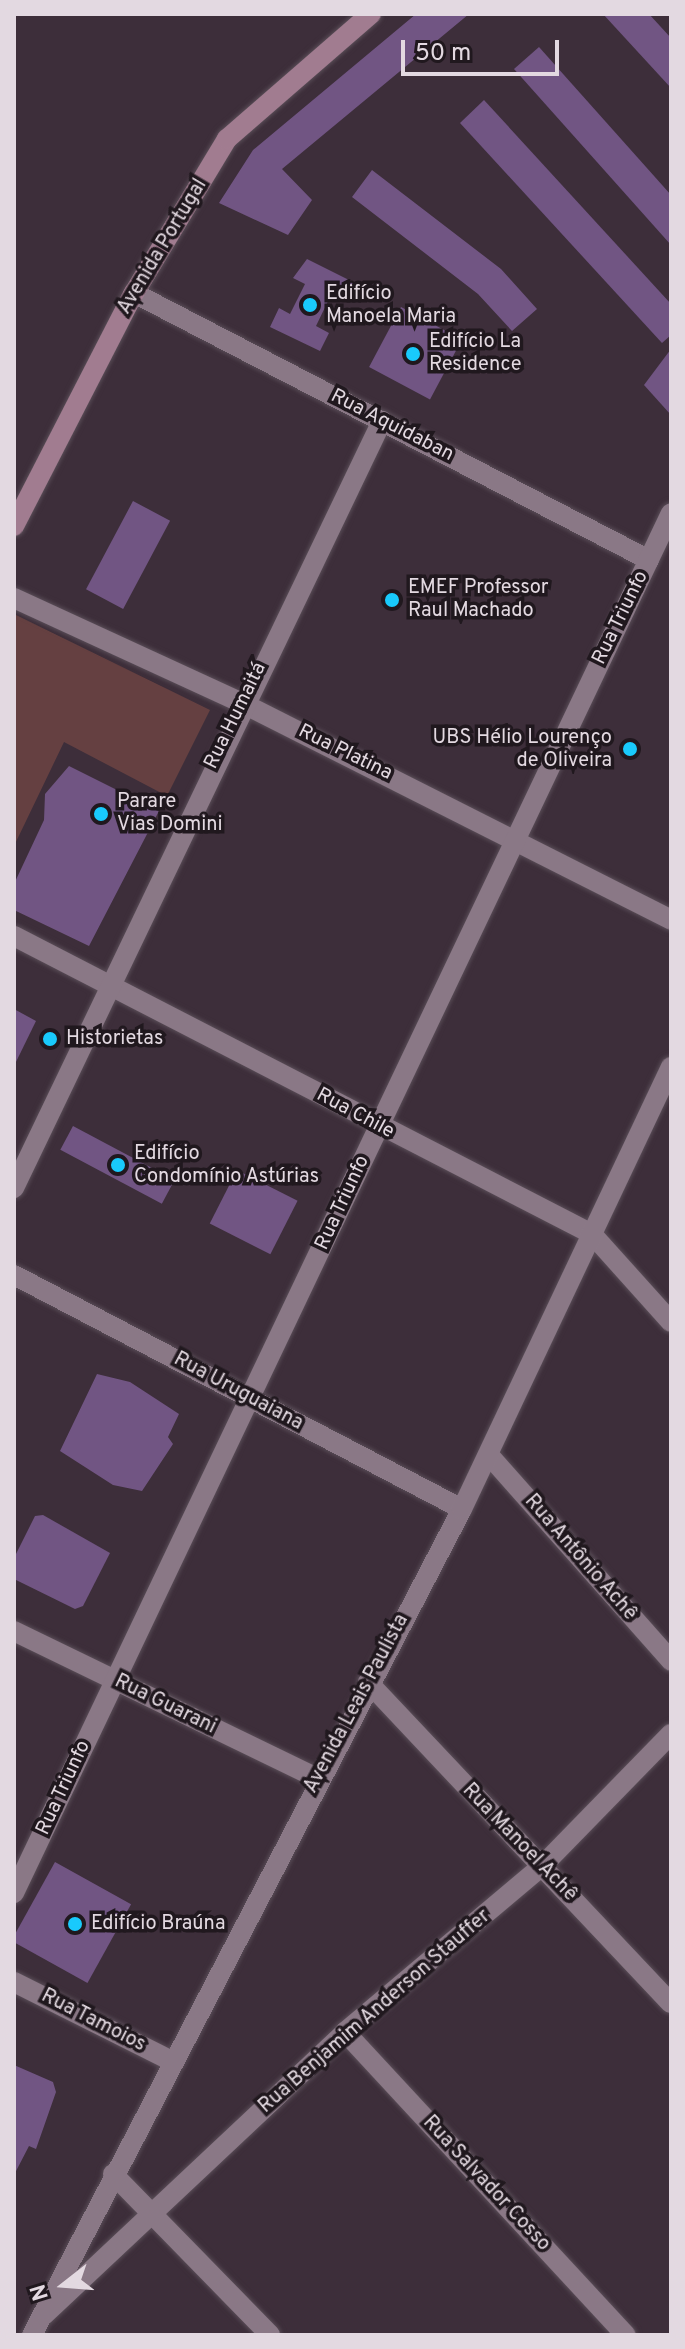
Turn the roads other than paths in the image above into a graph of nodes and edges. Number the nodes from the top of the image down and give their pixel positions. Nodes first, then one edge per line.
1 (371, 14) edge
2 (134, 293) junction
3 (382, 421) junction
4 (671, 513) edge
5 (14, 526) edge
6 (649, 560) junction
7 (14, 598) edge
8 (242, 703) junction
9 (516, 837) junction
10 (671, 920) edge
11 (14, 936) edge
12 (108, 982) junction
13 (671, 1067) edge
14 (378, 1127) junction
15 (14, 1188) edge
16 (592, 1234) junction
17 (14, 1275) edge
18 (671, 1322) edge
19 (251, 1399) junction
20 (489, 1455) junction
21 (462, 1509) junction
22 (14, 1631) edge
23 (671, 1661) edge
24 (115, 1680) junction
25 (368, 1682) junction
26 (671, 1734) edge
27 (317, 1778) junction
28 (541, 1867) junction
29 (14, 1893) edge
30 (14, 1982) edge
31 (671, 2003) edge
32 (345, 2032) junction
33 (172, 2061) junction
34 (113, 2174) junction
35 (152, 2214) junction
36 (36, 2327) edge
37 (270, 2335) edge
38 (626, 2335) edge

1 - 2 main road, Avenida Portugal
2 - 3 street, Rua Aquidaban
2 - 5 main road, Avenida Portugal
3 - 6 street, Rua Aquidaban
3 - 8 street, Rua Humaitá
4 - 6 street, Rua Triunfo
6 - 9 street, Rua Triunfo
7 - 8 street, Rua Platina
8 - 9 street, Rua Platina
8 - 12 street, Rua Humaitá
9 - 10 street, Rua Platina
9 - 14 street, Rua Triunfo
11 - 12 street, Rua Chile
12 - 14 street, Rua Chile
12 - 15 street, Rua Humaitá
13 - 16 street, Avenida Leais Paulista
14 - 16 street, Rua Chile
14 - 19 street, Rua Triunfo
16 - 18 street, Rua Chile
16 - 20 street, Avenida Leais Paulista
17 - 19 street, Rua Uruguaiana
19 - 21 street, Rua Uruguaiana
19 - 24 street, Rua Triunfo
20 - 21 street, Avenida Leais Paulista
20 - 23 street, Rua Antônio Achê
21 - 25 street, Avenida Leais Paulista
22 - 24 street, Rua Guarani
24 - 27 street, Rua Guarani
24 - 29 street, Rua Triunfo
25 - 27 street, Avenida Leais Paulista
25 - 28 street, Rua Manoel Achê
26 - 28 street, Rua Benjamim Anderson Stauffer
27 - 33 street, Avenida Leais Paulista
28 - 31 street, Rua Manoel Achê
28 - 32 street, Rua Benjamim Anderson Stauffer
30 - 33 street, Rua Tamoios
32 - 35 street, Rua Benjamim Anderson Stauffer
32 - 38 street, Rua Salvador Cosso
33 - 34 street, Avenida Leais Paulista
34 - 35 street
34 - 36 street, Avenida Leais Paulista
35 - 36 street, Rua Benjamim Anderson Stauffer
35 - 37 street

